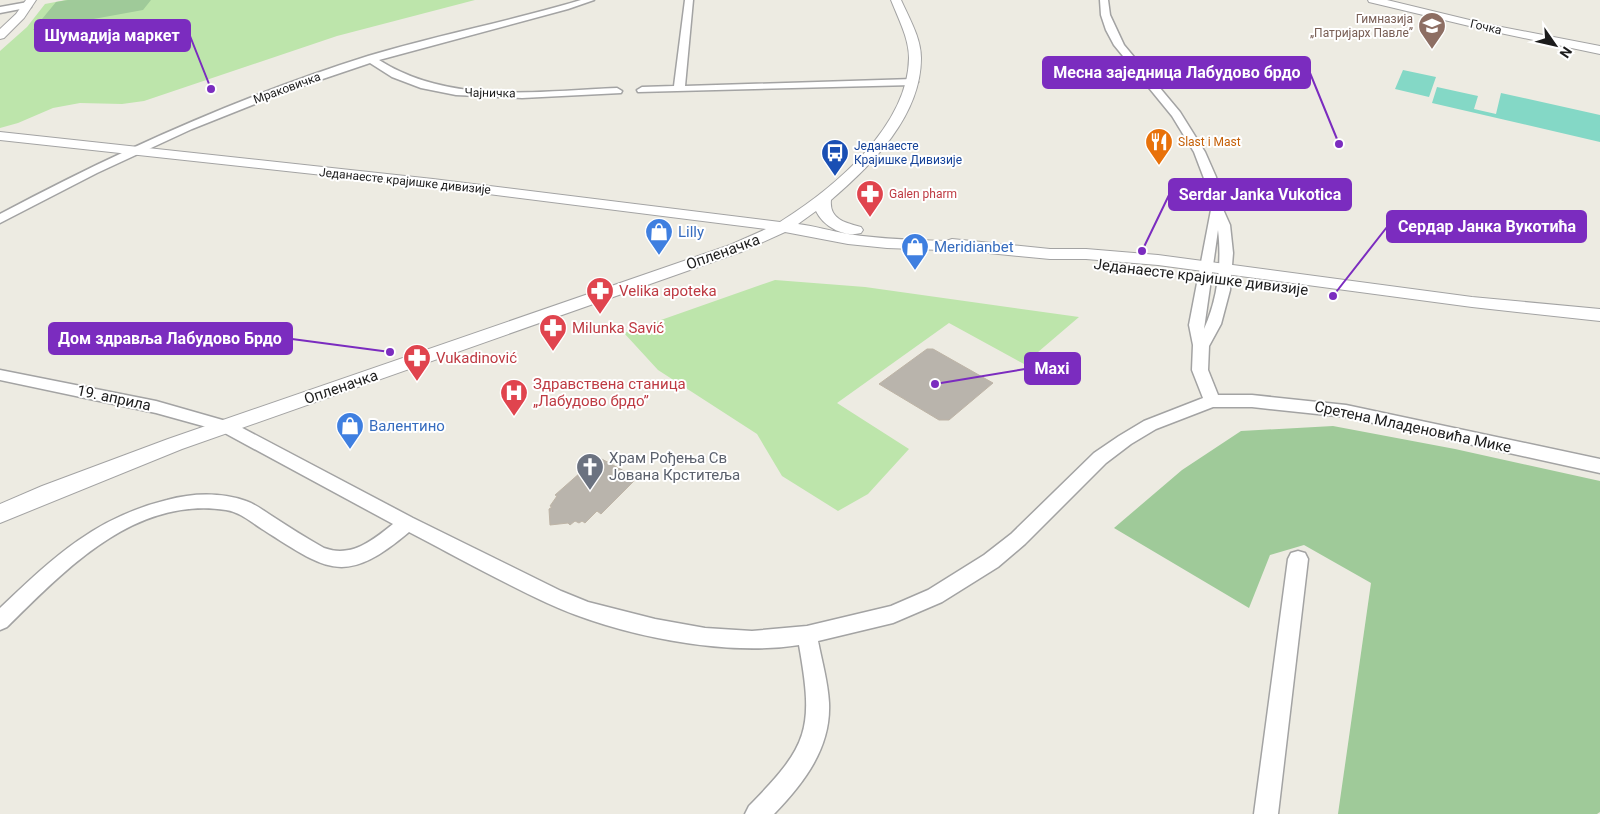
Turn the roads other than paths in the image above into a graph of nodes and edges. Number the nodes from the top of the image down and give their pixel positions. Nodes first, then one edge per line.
1 (590, 0) edge
2 (689, 0) edge
3 (896, 0) edge
4 (1104, 0) edge
5 (1373, 0) edge
6 (30, 2) edge
7 (0, 10) edge
8 (0, 36) edge
9 (1600, 50) edge
10 (370, 59) junction
11 (913, 82) junction
12 (679, 89) junction
13 (642, 90) dead end
14 (617, 91) dead end
15 (0, 136) edge
16 (132, 150) junction
17 (824, 196) junction
18 (1217, 210) junction
19 (0, 219) edge
20 (718, 219) junction
21 (784, 226) junction
22 (809, 230) junction
23 (862, 232) junction
24 (966, 246) junction
25 (710, 257) junction
26 (1206, 272) junction
27 (1225, 275) junction
28 (1600, 315) edge
29 (1201, 345) junction
30 (0, 375) edge
31 (1212, 401) junction
32 (227, 427) junction
33 (1600, 466) edge
34 (0, 514) edge
35 (407, 523) junction
36 (1298, 559) dead end
37 (0, 621) edge
38 (806, 635) junction
39 (757, 814) edge
40 (1266, 814) edge

1 - 10 street, Мраковичка
2 - 12 street
3 - 11 street, Опленачка
4 - 18 street
5 - 9 street, Гочка
6 - 7 street
6 - 8 street
10 - 14 street, Чајничка
10 - 16 street, Мраковичка
11 - 12 street
11 - 17 street, Опленачка
12 - 13 street
15 - 16 street, Једанаесте крајишке дивизије
16 - 19 street, Мраковичка
16 - 20 street, Једанаесте крајишке дивизије
17 - 21 street, Опленачка
17 - 23 street
18 - 26 street
18 - 27 street
20 - 21 street, Једанаесте крајишке дивизије
20 - 25 street
21 - 22 street, Једанаесте крајишке дивизије
21 - 25 street, Опленачка
22 - 23 street, Једанаесте крајишке дивизије
22 - 24 street, Једанаесте крајишке дивизије
23 - 24 street, Једанаесте крајишке дивизије
24 - 26 street, Једанаесте крајишке дивизије
25 - 32 street, Опленачка
26 - 27 street, Једанаесте крајишке дивизије
26 - 29 street
27 - 28 street, Једанаесте крајишке дивизије
27 - 29 street
29 - 31 street
30 - 32 street, 19. априла
31 - 33 street, Сретена Младеновића Мике
31 - 38 street, Сретена Младеновића Мике
32 - 34 street, Опленачка
32 - 35 street, 19. априла
35 - 37 street
35 - 38 street, Сретена Младеновића Мике
36 - 40 street
38 - 39 street

